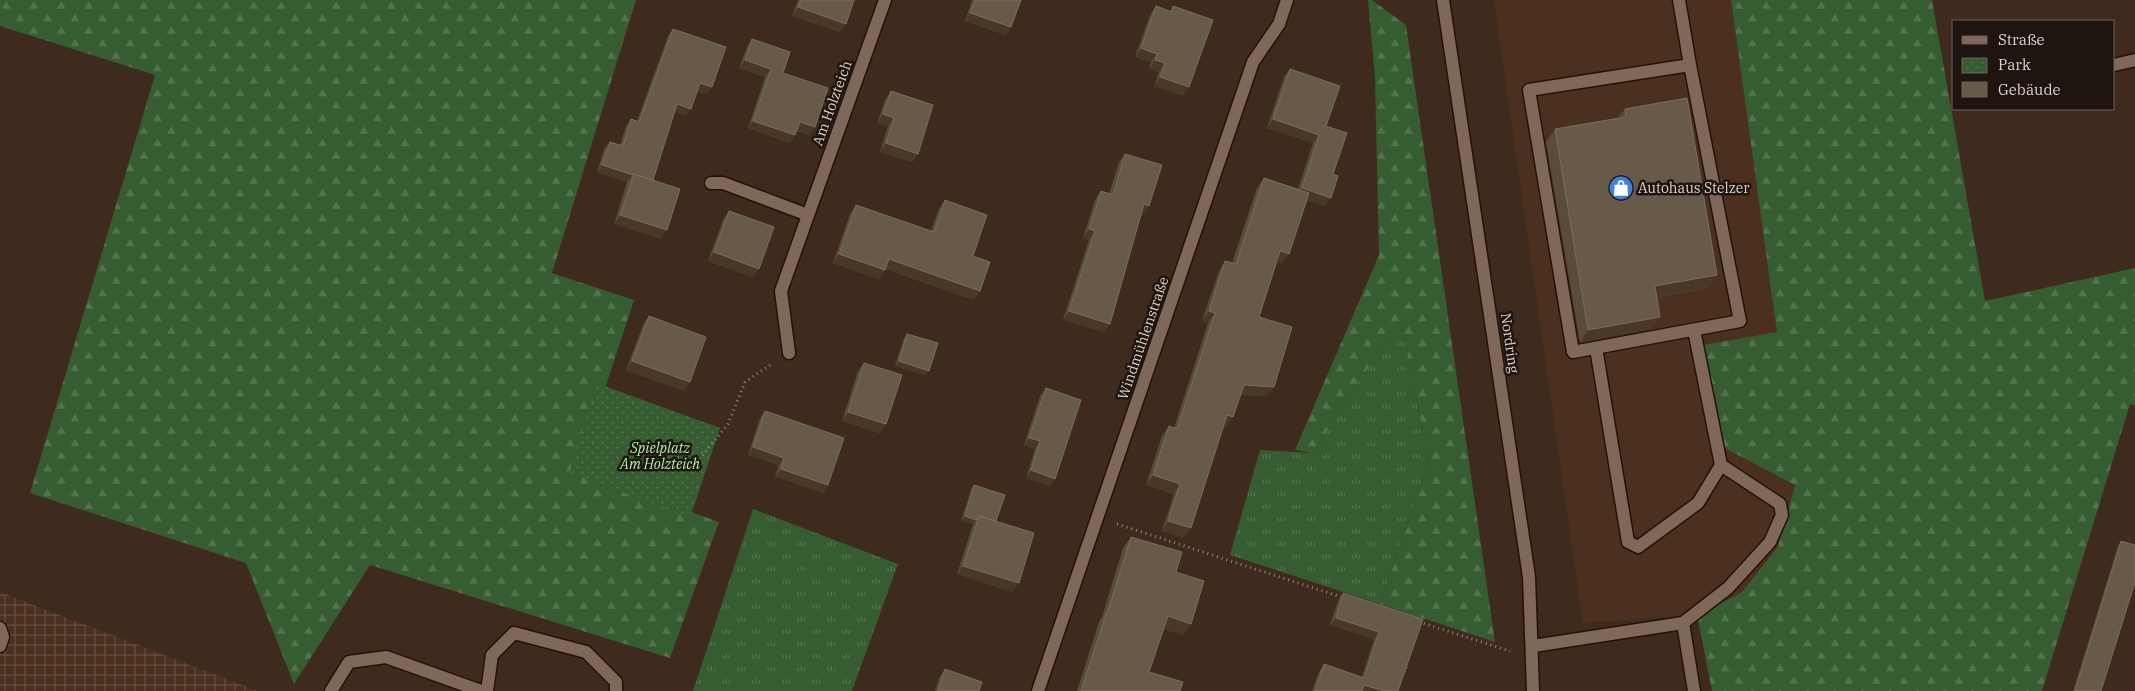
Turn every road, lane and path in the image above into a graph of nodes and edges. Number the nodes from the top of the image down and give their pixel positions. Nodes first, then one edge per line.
1 (884, 0) edge
2 (1287, 0) edge
3 (1443, 0) edge
4 (1679, 0) edge
5 (2135, 60) edge
6 (1690, 65) junction
7 (2115, 65) edge
8 (711, 183) dead end
9 (808, 215) junction
10 (1694, 330) junction
11 (1596, 348) junction
12 (789, 353) joint
13 (1721, 465) junction
14 (693, 467) dead end
15 (1097, 517) junction
16 (1349, 599) edge
17 (1414, 620) edge
18 (1683, 622) junction
19 (0, 628) edge
20 (0, 646) edge
21 (1533, 652) junction
22 (1408, 663) edge
23 (1401, 682) edge
24 (331, 691) edge
25 (481, 691) edge
26 (488, 691) edge
27 (616, 691) edge
28 (1038, 691) edge
29 (1533, 691) edge
30 (1694, 691) edge

1 - 9 street, Am Holzteich
2 - 15 street, Windmühlenstraße
3 - 21 street, Nordring
4 - 6 street
5 - 7 street
6 - 10 street
6 - 11 street
8 - 9 street
9 - 12 street, Am Holzteich
10 - 11 street
10 - 13 street
11 - 13 street
12 - 14 path
13 - 18 street
15 - 16 path
15 - 28 street, Windmühlenstraße
17 - 21 path
18 - 21 street
18 - 30 street
19 - 20 street
21 - 29 street, Nordring
22 - 23 path
24 - 25 street
26 - 27 street

